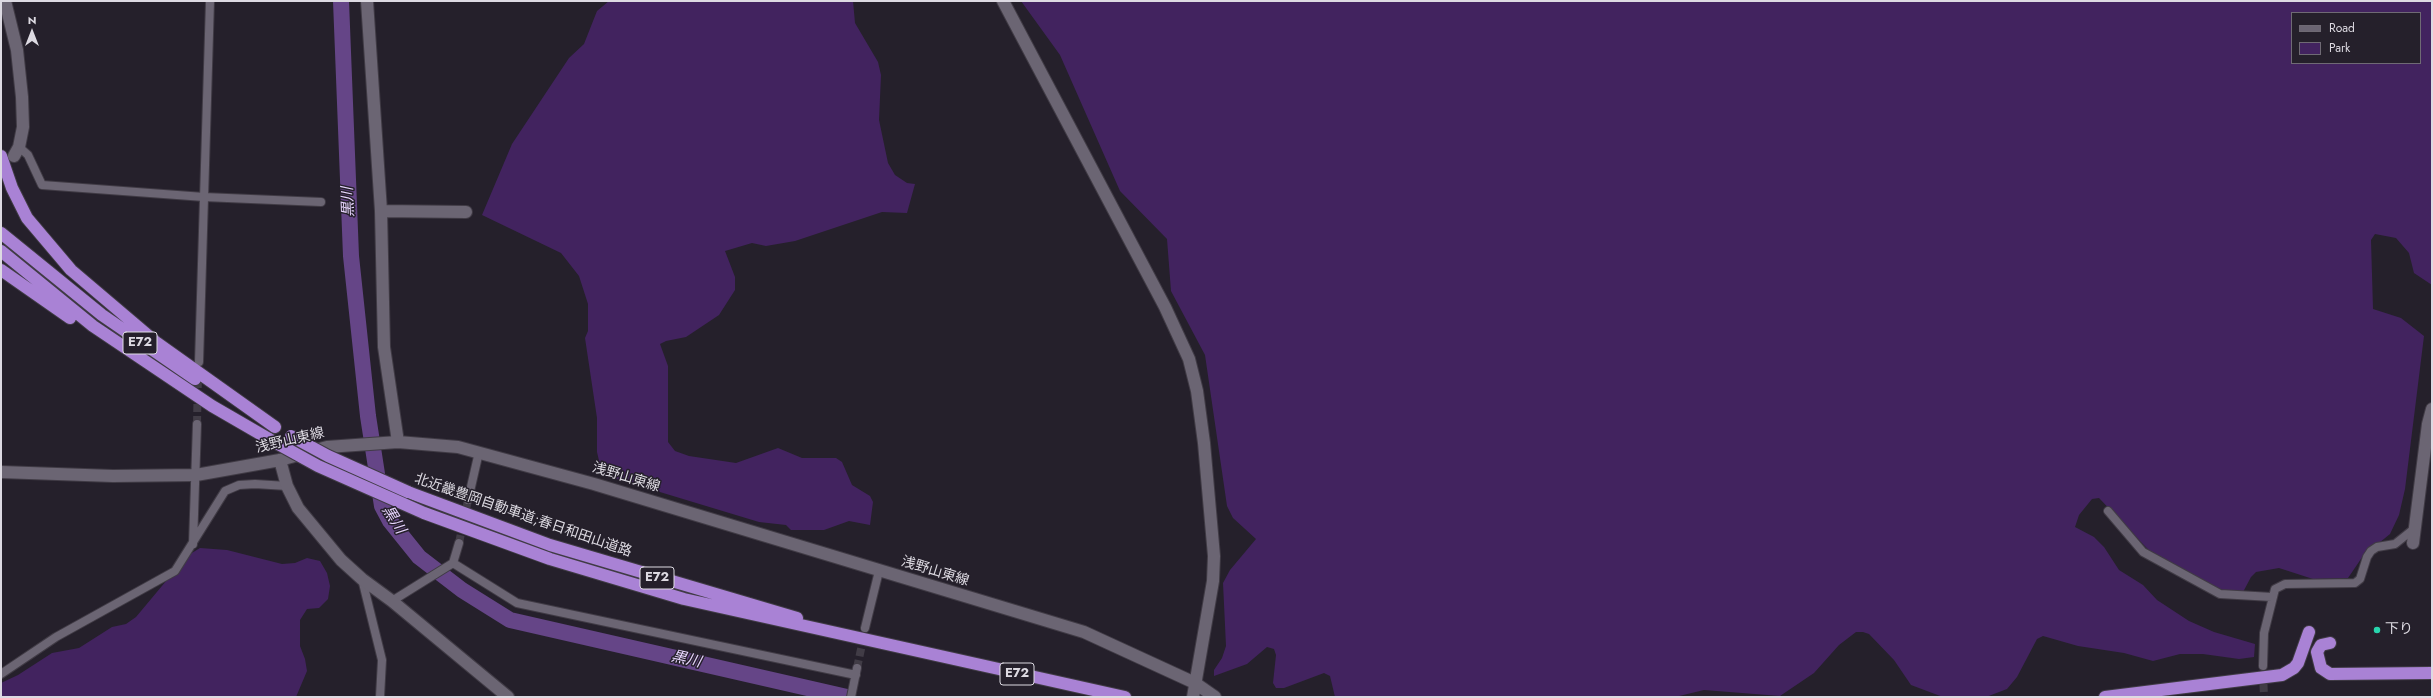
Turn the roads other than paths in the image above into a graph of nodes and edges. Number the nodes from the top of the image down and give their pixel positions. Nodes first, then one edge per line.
1 (5, 1) edge
2 (210, 1) edge
3 (367, 1) edge
4 (1003, 1) edge
5 (17, 152) joint
6 (1, 156) edge
7 (204, 197) junction
8 (321, 202) dead end
9 (381, 211) junction
10 (466, 212) dead end
11 (1, 233) edge
12 (1, 251) edge
13 (1, 270) edge
14 (199, 362) dead end
15 (212, 406) junction
16 (2432, 409) edge
17 (197, 424) tunnel mouth
18 (275, 427) junction
19 (398, 442) junction
20 (480, 452) junction
21 (280, 460) junction
22 (1, 472) edge
23 (196, 475) junction
24 (287, 486) junction
25 (468, 500) tunnel mouth
26 (2108, 511) dead end
27 (2415, 528) junction
28 (459, 543) tunnel mouth
29 (2414, 543) dead end
30 (193, 545) junction
31 (453, 563) junction
32 (879, 571) junction
33 (362, 579) junction
34 (2272, 597) junction
35 (392, 601) junction
36 (865, 628) tunnel mouth
37 (2308, 632) dead end
38 (2330, 643) dead end
39 (910, 649) junction
40 (2263, 666) tunnel mouth
41 (2432, 673) edge
42 (1, 674) edge
43 (1195, 683) junction
44 (380, 697) edge
45 (508, 697) edge
46 (851, 697) edge
47 (1124, 697) edge
48 (1193, 697) edge
49 (1215, 697) edge
50 (2105, 697) edge

1 - 5 street
2 - 7 street
3 - 9 street
4 - 43 street
5 - 7 street
6 - 18 highway
7 - 8 street
7 - 14 street
9 - 10 street
9 - 19 street
11 - 18 highway, 北近畿豊岡自動車道;春日和田山道路 / E72
12 - 15 highway, 北近畿豊岡自動車道;春日和田山道路 / E72
13 - 15 highway
15 - 39 highway, 北近畿豊岡自動車道;春日和田山道路 / E72, bridge
16 - 27 street
17 - 23 street
18 - 39 highway, 北近畿豊岡自動車道;春日和田山道路 / E72, bridge
19 - 20 street, 浅野山東線
19 - 21 street, 浅野山東線
20 - 25 street
20 - 32 street, 浅野山東線
21 - 23 street, 浅野山東線
21 - 24 street
22 - 23 street, 浅野山東線
23 - 30 street
24 - 30 street
24 - 33 street
26 - 34 street
27 - 29 street
27 - 34 street
28 - 31 street
30 - 42 street
31 - 35 street
31 - 46 street
32 - 36 street
32 - 43 street, 浅野山東線
33 - 35 street
33 - 44 street
34 - 40 street
35 - 45 street
37 - 50 highway
38 - 41 highway
39 - 47 highway, 北近畿豊岡自動車道;春日和田山道路 / E72
43 - 48 street
43 - 49 street, 浅野山東線

